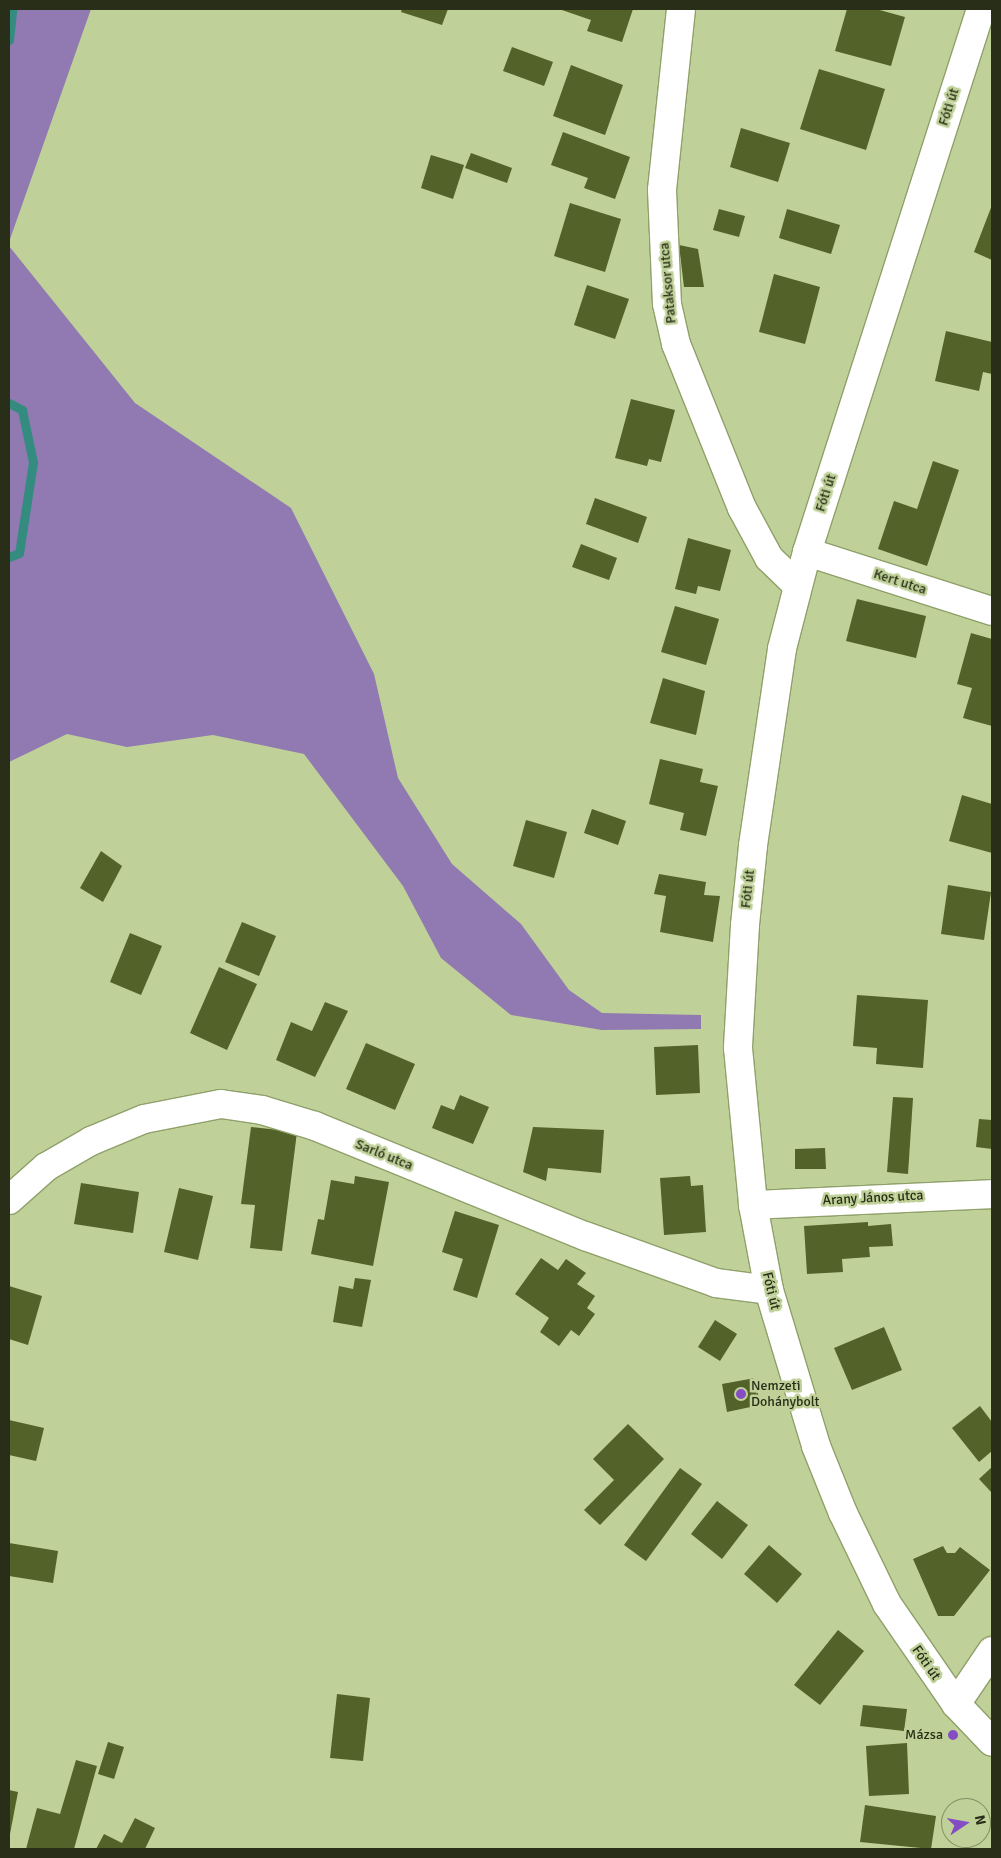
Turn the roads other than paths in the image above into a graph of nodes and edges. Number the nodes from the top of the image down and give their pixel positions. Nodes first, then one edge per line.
1 (681, 9) edge
2 (981, 9) edge
3 (807, 552) junction
4 (797, 585) junction
5 (992, 611) edge
6 (992, 1194) edge
7 (9, 1200) edge
8 (753, 1205) junction
9 (769, 1290) junction
10 (992, 1652) edge
11 (956, 1704) junction
12 (992, 1742) edge

1 - 4 street, Pataksor utca
2 - 3 street, Fóti út
3 - 4 street, Fóti út
3 - 5 street, Kert utca
4 - 8 street, Fóti út
6 - 8 street, Arany János utca
7 - 9 street, Sarló utca
8 - 9 street, Fóti út
9 - 11 street, Fóti út
10 - 11 street
11 - 12 street, Fóti út

